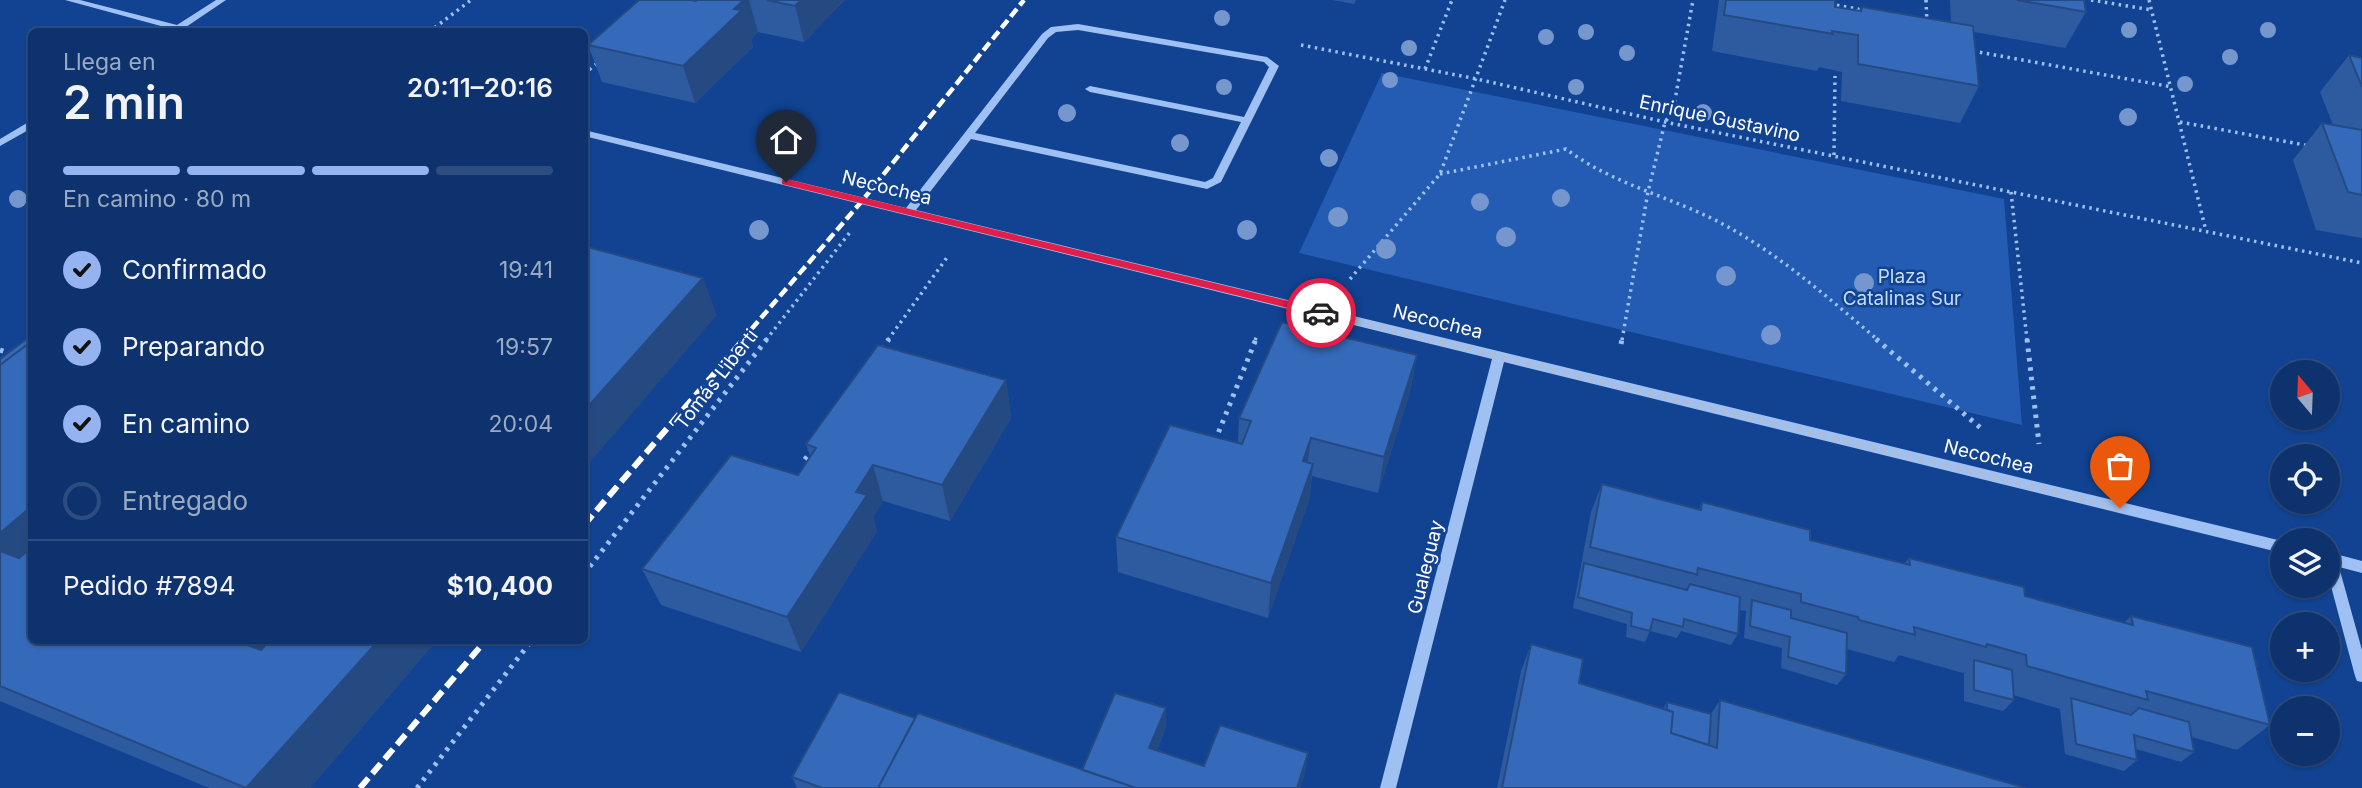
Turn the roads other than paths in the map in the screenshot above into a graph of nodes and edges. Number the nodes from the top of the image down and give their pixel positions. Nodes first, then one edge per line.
1 (69, 0) edge
2 (222, 0) edge
3 (169, 28) edge
4 (179, 28) edge
5 (1090, 89) dead end
6 (1246, 120) junction
7 (28, 126) edge
8 (588, 134) edge
9 (969, 135) junction
10 (0, 143) edge
11 (909, 212) junction
12 (1499, 356) junction
13 (2270, 544) edge
14 (2340, 561) edge
15 (2362, 566) edge
16 (2340, 598) edge
17 (2362, 676) edge
18 (1388, 788) edge

1 - 3 street
2 - 4 street
5 - 6 street
6 - 9 street
6 - 9 street
7 - 10 street
8 - 11 street, Necochea
9 - 11 street
11 - 12 street, Necochea
12 - 13 street, Necochea
12 - 18 street, Gualeguay
14 - 15 street
16 - 17 street

